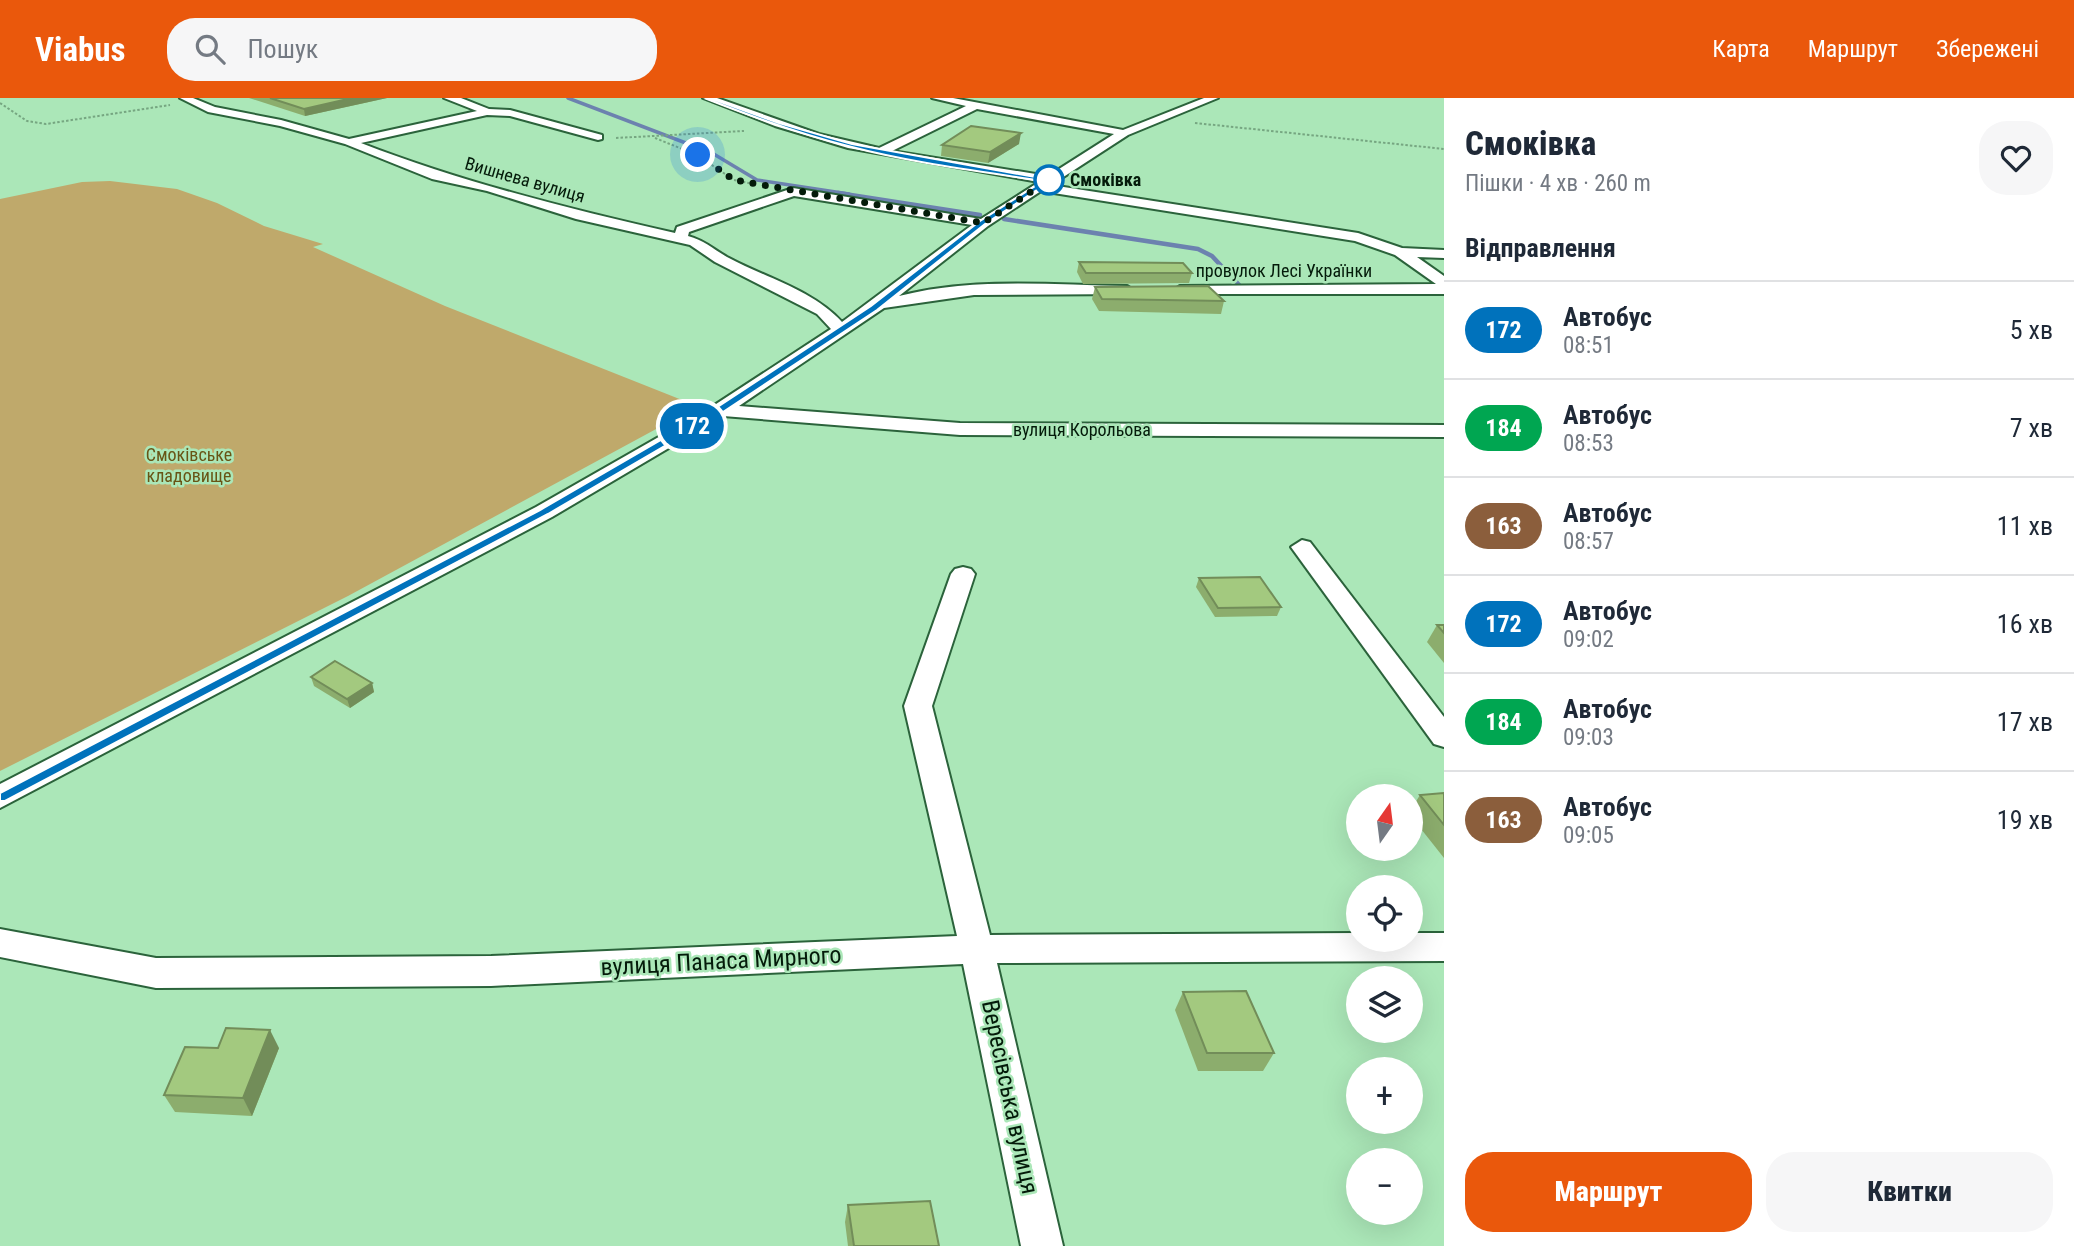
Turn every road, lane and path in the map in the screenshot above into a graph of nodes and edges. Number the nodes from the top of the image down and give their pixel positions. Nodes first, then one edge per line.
1 (449, 98) edge
2 (708, 98) edge
3 (937, 98) edge
4 (1213, 98) edge
5 (187, 99) edge
6 (0, 103) edge
7 (973, 107) junction
8 (487, 112) junction
9 (1156, 119) junction
10 (790, 128) junction
11 (1124, 133) junction
12 (652, 136) junction
13 (598, 137) joint
14 (349, 142) junction
15 (1444, 149) edge
16 (881, 152) junction
17 (1043, 184) junction
18 (793, 192) junction
19 (983, 223) junction
20 (681, 239) junction
21 (1400, 252) junction
22 (1444, 254) edge
23 (1444, 283) edge
24 (1444, 289) edge
25 (1137, 291) edge
26 (1165, 291) edge
27 (874, 308) junction
28 (840, 330) junction
29 (720, 410) junction
30 (1444, 432) edge
31 (1302, 547) dead end
32 (963, 574) dead end
33 (1444, 737) edge
34 (0, 797) edge
35 (0, 943) edge
36 (1444, 947) edge
37 (977, 949) junction
38 (1042, 1246) edge

1 - 8 street
2 - 10 street
3 - 7 street
4 - 9 street
5 - 6 path
5 - 14 street, Вишнева вулиця
7 - 11 street
7 - 16 street
8 - 13 street
8 - 14 street
9 - 11 street
9 - 15 path
10 - 12 path
10 - 16 street
11 - 17 street
12 - 13 path
12 - 18 path
14 - 20 street, Вишнева вулиця
16 - 17 street
17 - 19 street
17 - 21 street
18 - 19 street
18 - 20 street
19 - 27 street
20 - 28 street, Вишнева вулиця
21 - 22 street
21 - 23 street
24 - 26 street, провулок Лесі Українки
25 - 27 street
27 - 28 street
28 - 29 street
29 - 30 street, вулиця Корольова
29 - 34 street
31 - 33 street
32 - 37 street
35 - 37 street, вулиця Панаса Мирного
36 - 37 street, вулиця Панаса Мирного
37 - 38 street, Вересівська вулиця

